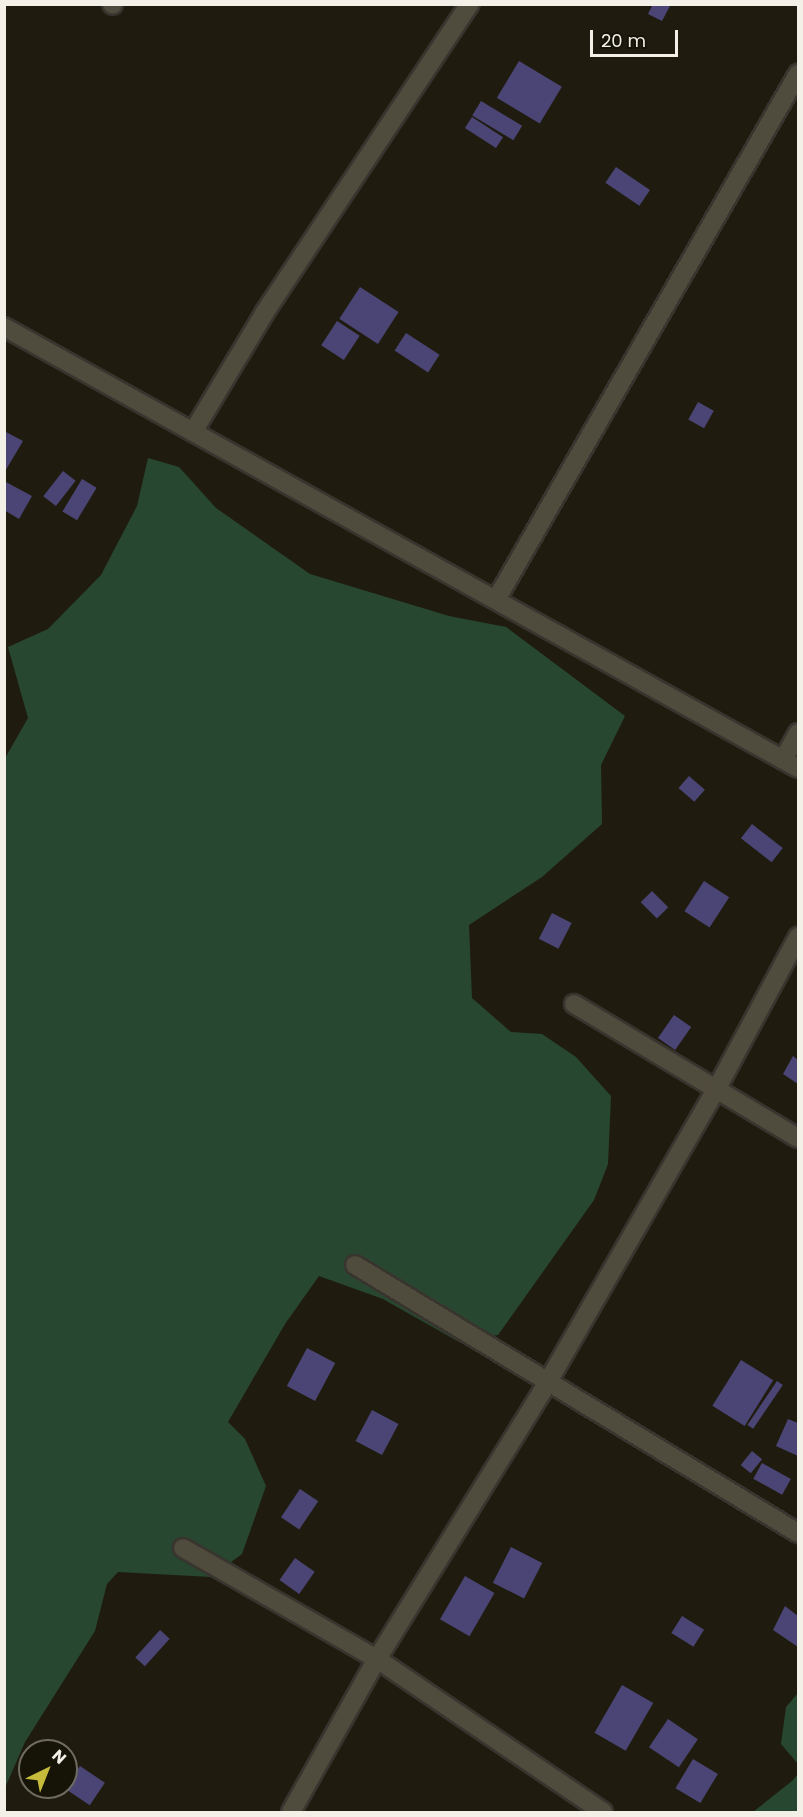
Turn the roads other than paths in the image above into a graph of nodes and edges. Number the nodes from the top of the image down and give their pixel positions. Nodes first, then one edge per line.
1 (470, 4) edge
2 (798, 74) edge
3 (4, 327) edge
4 (193, 432) junction
5 (496, 600) junction
6 (798, 734) edge
7 (791, 764) edge
8 (798, 937) edge
9 (574, 1004) dead end
10 (716, 1090) junction
11 (798, 1138) edge
12 (355, 1265) dead end
13 (549, 1380) junction
14 (798, 1533) edge
15 (183, 1548) dead end
16 (377, 1659) junction
17 (291, 1812) edge
18 (603, 1812) edge

1 - 4 street
2 - 5 street
3 - 4 street
4 - 5 street
5 - 7 street
6 - 7 street
8 - 10 street
9 - 10 street
10 - 11 street
10 - 13 street
12 - 13 street
13 - 14 street
13 - 16 street
15 - 16 street
16 - 17 street
16 - 18 street

